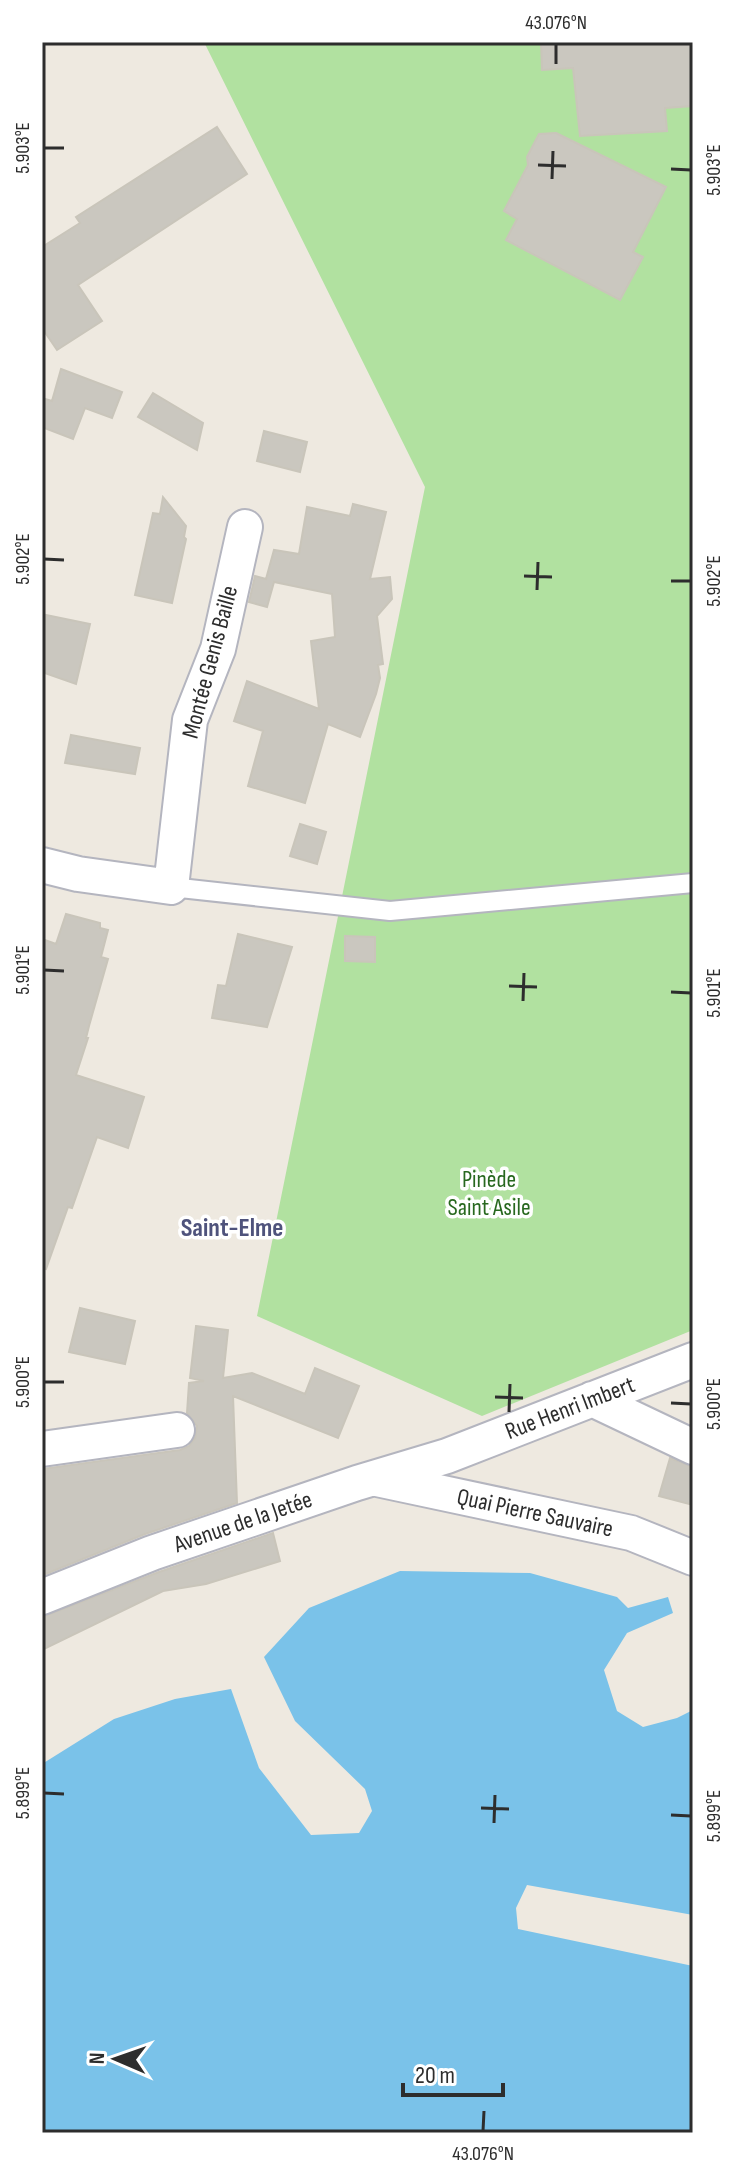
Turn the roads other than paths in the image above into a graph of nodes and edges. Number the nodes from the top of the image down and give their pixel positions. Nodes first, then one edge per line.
1 (245, 527) dead end
2 (42, 865) edge
3 (693, 883) edge
4 (167, 886) junction
5 (693, 1360) edge
6 (592, 1399) junction
7 (177, 1430) dead end
8 (693, 1447) edge
9 (42, 1449) edge
10 (447, 1456) joint
11 (373, 1478) junction
12 (693, 1558) edge
13 (42, 1597) edge

1 - 4 street, Montée Genis Baille
2 - 4 street
3 - 4 lane
5 - 6 street, Rue Henri Imbert
6 - 8 street
6 - 10 street, Rue Henri Imbert
7 - 9 street
10 - 11 street, Avenue de la Jetée
11 - 12 street, Quai Pierre Sauvaire
11 - 13 street, Avenue de la Jetée

